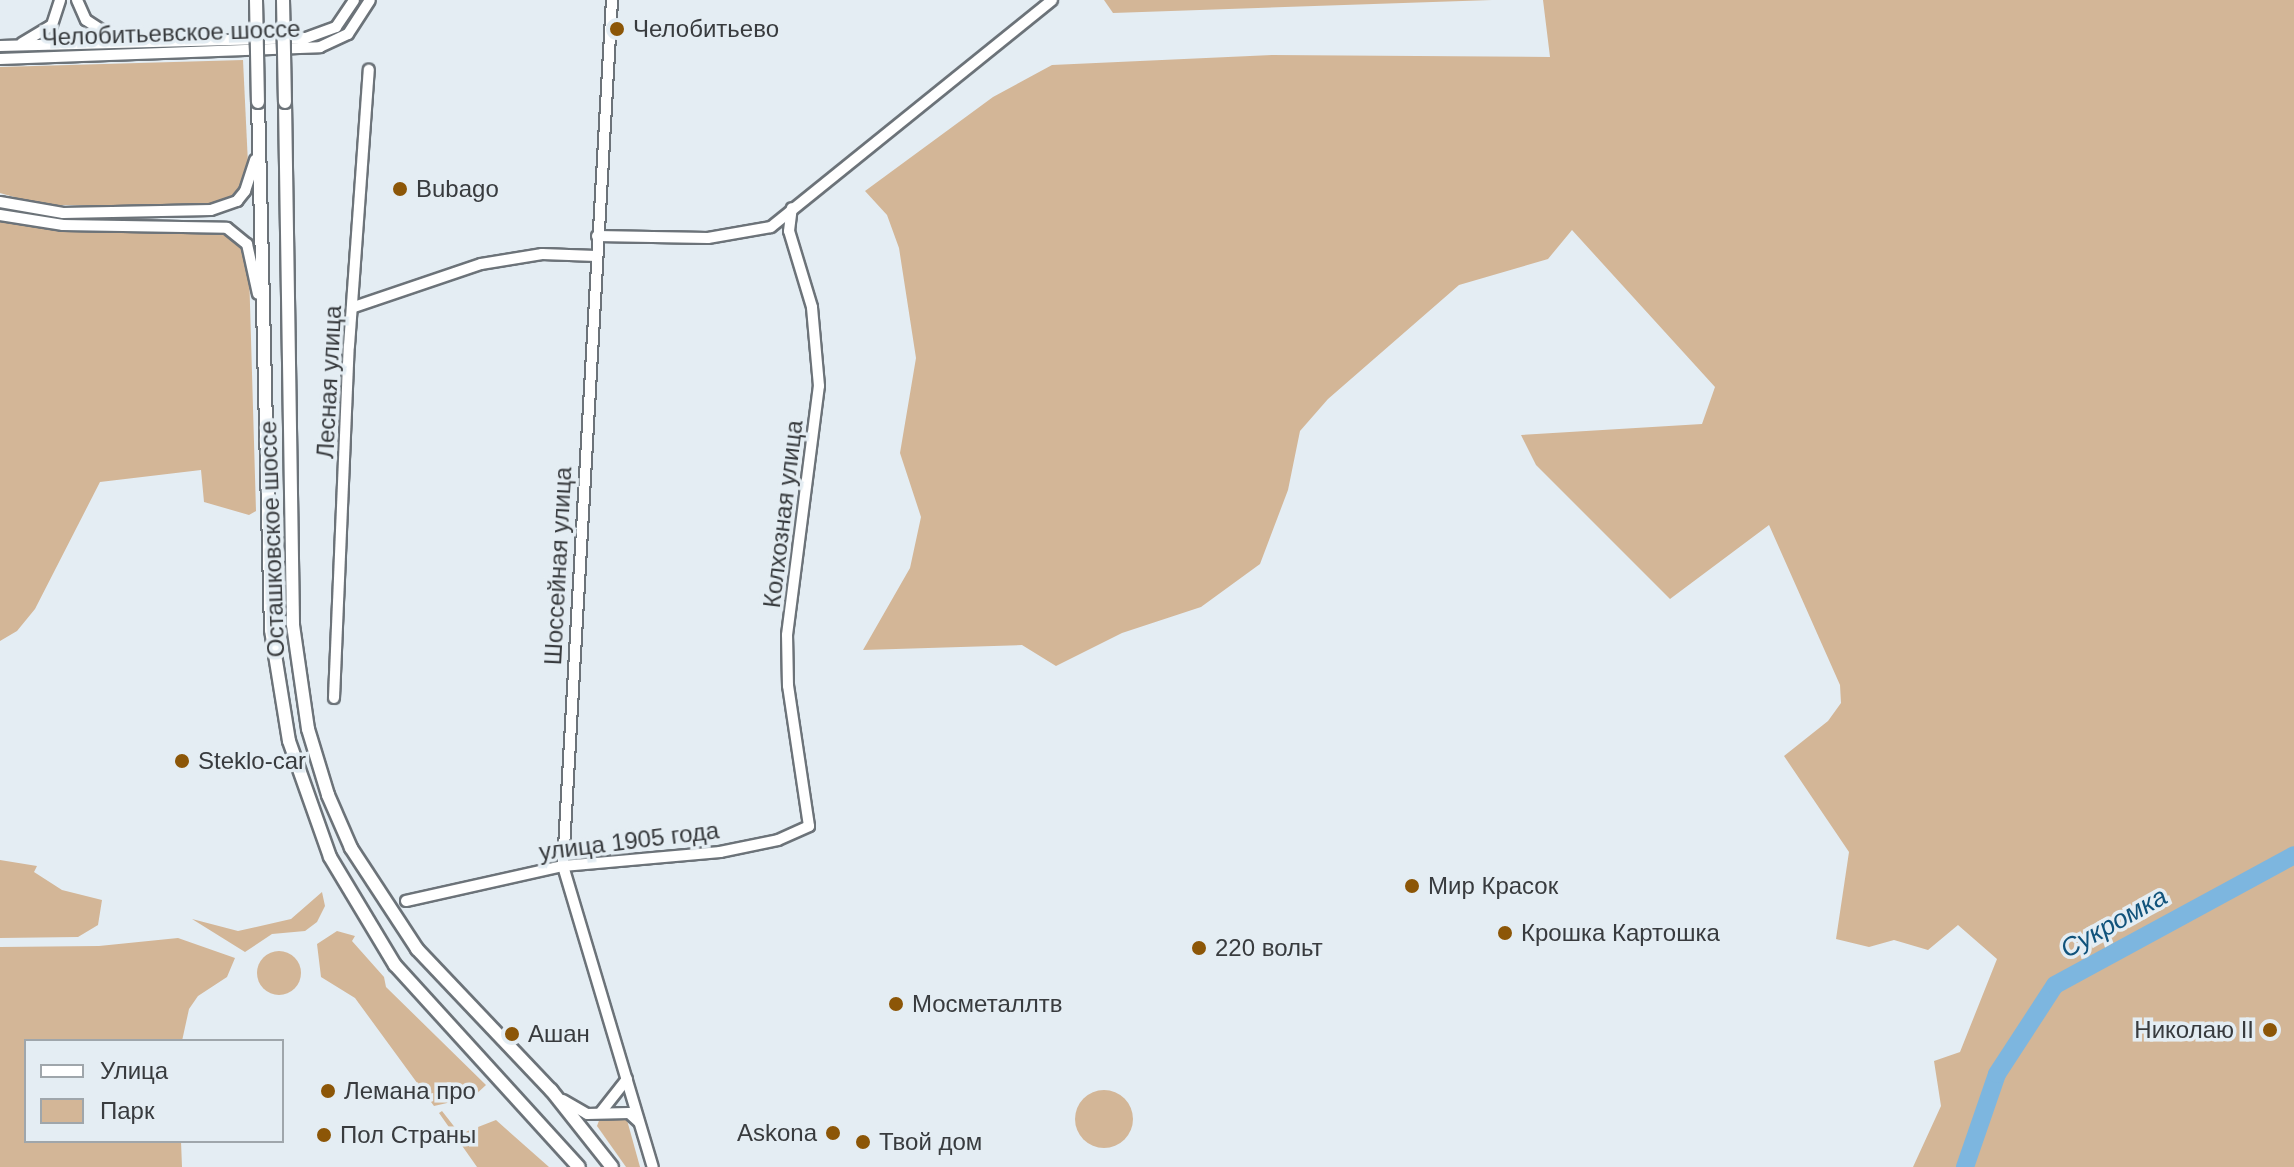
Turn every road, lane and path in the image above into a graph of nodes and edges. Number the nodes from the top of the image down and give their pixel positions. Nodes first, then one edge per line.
1 (60, 0) edge
2 (77, 0) edge
3 (256, 0) edge
4 (283, 0) edge
5 (354, 0) edge
6 (370, 0) edge
7 (612, 0) edge
8 (1052, 0) edge
9 (119, 42) junction
10 (17, 45) junction
11 (0, 46) edge
12 (0, 59) edge
13 (369, 70) dead end
14 (258, 102) junction
15 (0, 202) edge
16 (792, 208) junction
17 (0, 215) edge
18 (771, 227) junction
19 (789, 231) junction
20 (597, 236) junction
21 (596, 256) junction
22 (354, 307) junction
23 (263, 326) junction
24 (334, 698) dead end
25 (809, 826) joint
26 (563, 866) junction
27 (406, 901) dead end
28 (627, 1079) junction
29 (551, 1090) junction
30 (601, 1112) junction
31 (641, 1123) junction
32 (579, 1167) edge
33 (612, 1167) edge
34 (653, 1167) edge

1 - 10 street
2 - 9 street
3 - 14 main road, Осташковское шоссе, bridge
4 - 29 main road, Осташковское шоссе, bridge
5 - 9 street, Челобитьевское шоссе
6 - 12 street, Челобитьевское шоссе
7 - 20 street, Шоссейная улица
8 - 16 street
9 - 10 street, Челобитьевское шоссе
10 - 11 street, Челобитьевское шоссе
13 - 22 street, Лесная улица
14 - 15 street
14 - 23 main road, Осташковское шоссе
16 - 18 street
16 - 19 street, Колхозная улица
17 - 23 street
18 - 19 street
18 - 20 street
19 - 25 street, Колхозная улица
20 - 21 street, Шоссейная улица
21 - 22 street
21 - 26 street, Шоссейная улица
22 - 24 street, Лесная улица
23 - 32 main road, Осташковское шоссе
25 - 26 street, улица 1905 года
26 - 27 street, улица 1905 года
26 - 28 street, Шоссейная улица
28 - 30 street
28 - 31 street, Шоссейная улица
29 - 30 street
29 - 33 main road, Осташковское шоссе
30 - 31 street
31 - 34 street, Шоссейная улица

